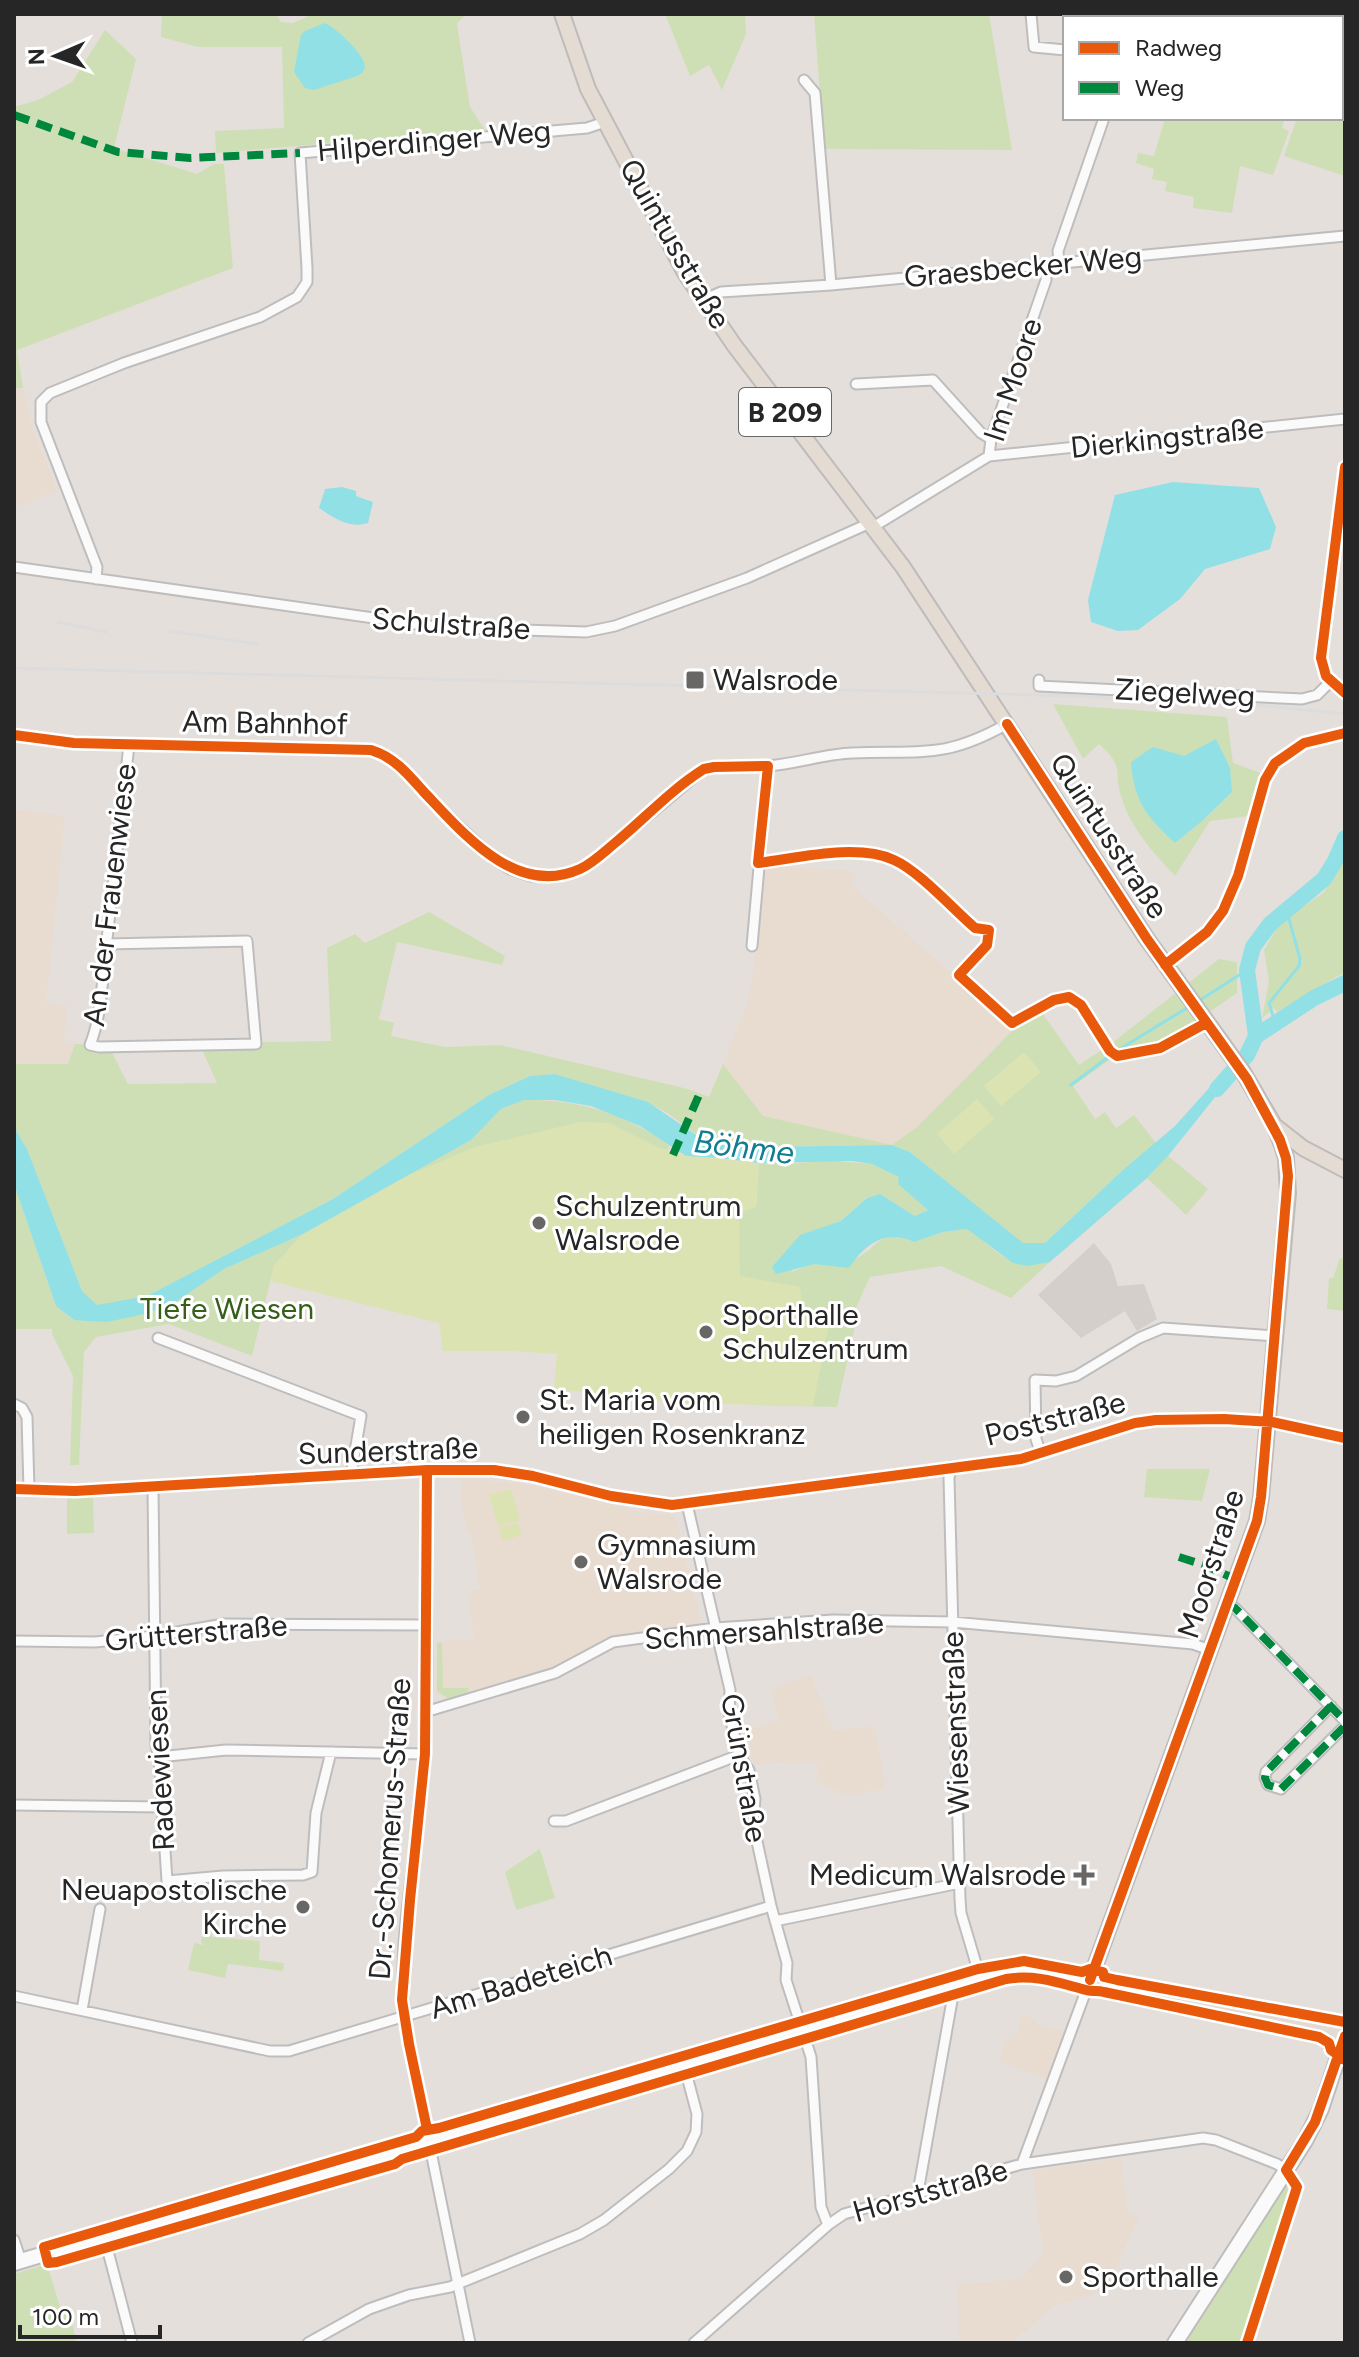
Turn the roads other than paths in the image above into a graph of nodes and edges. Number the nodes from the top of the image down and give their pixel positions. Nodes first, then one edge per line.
1 (562, 14) edge
2 (1031, 14) edge
3 (1338, 14) edge
4 (1345, 16) edge
5 (1063, 50) edge
6 (804, 80) dead end
7 (1103, 120) edge
8 (605, 122) junction
9 (1345, 236) edge
10 (1059, 264) junction
11 (1046, 265) junction
12 (831, 285) junction
13 (703, 300) junction
14 (856, 384) dead end
15 (1345, 419) edge
16 (991, 439) junction
17 (989, 456) junction
18 (1345, 467) edge
19 (871, 525) junction
20 (14, 567) edge
21 (96, 579) junction
22 (1039, 680) dead end
23 (1331, 681) junction
24 (1345, 693) edge
25 (1007, 724) junction
26 (1345, 733) edge
27 (14, 735) edge
28 (129, 745) junction
29 (768, 766) junction
30 (758, 863) junction
31 (989, 930) dead end
32 (106, 944) junction
33 (752, 946) dead end
34 (1165, 965) junction
35 (1274, 1125) junction
36 (1303, 1148) junction
37 (1284, 1151) junction
38 (1345, 1170) edge
39 (1274, 1336) junction
40 (158, 1338) dead end
41 (14, 1404) edge
42 (1267, 1421) junction
43 (1345, 1438) edge
44 (1041, 1454) junction
45 (951, 1467) junction
46 (427, 1470) junction
47 (351, 1475) junction
48 (153, 1487) junction
49 (14, 1489) edge
50 (29, 1490) junction
51 (687, 1504) junction
52 (1226, 1604) junction
53 (953, 1622) junction
54 (426, 1625) junction
55 (715, 1628) junction
56 (154, 1636) junction
57 (14, 1641) edge
58 (1210, 1650) junction
59 (1331, 1706) junction
60 (425, 1712) junction
61 (1345, 1724) edge
62 (331, 1752) junction
63 (425, 1754) junction
64 (739, 1755) junction
65 (159, 1757) junction
66 (14, 1805) edge
67 (161, 1807) junction
68 (554, 1821) dead end
69 (960, 1883) junction
70 (771, 1906) junction
71 (100, 1909) dead end
72 (775, 1921) junction
73 (980, 1977) junction
74 (1090, 1980) junction
75 (951, 1986) junction
76 (14, 1996) edge
77 (82, 2010) junction
78 (404, 2017) junction
79 (804, 2030) junction
80 (1345, 2036) edge
81 (684, 2065) junction
82 (428, 2141) junction
83 (1022, 2164) junction
84 (1286, 2170) junction
85 (918, 2192) junction
86 (828, 2225) junction
87 (104, 2236) junction
88 (14, 2240) edge
89 (17, 2262) edge
90 (458, 2284) junction
91 (132, 2343) edge
92 (308, 2343) edge
93 (470, 2343) edge
94 (694, 2343) edge
95 (1175, 2343) edge
96 (1247, 2343) edge

1 - 8 main road, Quintusstraße / B 209
2 - 5 street
3 - 4 street
6 - 12 street
7 - 10 street
8 - 13 main road, Quintusstraße / B 209
8 - 21 street, Hilperdinger Weg
9 - 10 street, Graesbecker Weg
10 - 11 street, Graesbecker Weg
11 - 12 street, Graesbecker Weg
11 - 16 street, Im Moore
12 - 13 street, Graesbecker Weg
13 - 19 main road, Quintusstraße / B 209
14 - 16 street
15 - 17 street, Dierkingstraße
16 - 17 street, Im Moore
17 - 19 street, Im Moore
18 - 23 street
19 - 21 street, Schulstraße
19 - 25 main road, Quintusstraße / B 209
20 - 21 street, Schulstraße
22 - 23 street, Ziegelweg
23 - 24 street
25 - 29 street, Am Bahnhof
25 - 34 main road, Quintusstraße / B 209
26 - 34 street
27 - 28 street, Am Bahnhof
28 - 29 street, Am Bahnhof
28 - 32 street, An der Frauenwiese
29 - 30 street
30 - 31 street
30 - 33 street
32 - 32 street, An der Frauenwiese
34 - 35 main road, Quintusstraße / B 209
35 - 36 main road, B 209
35 - 37 main road, B 209
36 - 37 main road
36 - 38 main road, B 209
37 - 39 main road, Moorstraße / B 209
39 - 42 main road, Moorstraße / B 209
39 - 44 street
40 - 47 street
41 - 50 street
42 - 43 street, Poststraße
42 - 44 street, Poststraße
42 - 52 main road, Moorstraße / B 209
44 - 45 street, Poststraße
45 - 51 street, Sunderstraße
45 - 53 street, Wiesenstraße
46 - 47 street, Sunderstraße
46 - 51 street, Sunderstraße
46 - 54 street, Dr.-Schomerus-Straße
47 - 48 street, Sunderstraße
48 - 50 street, Sunderstraße
48 - 56 street, Radewiesen
49 - 50 street, Sunderstraße
51 - 55 street, Grünstraße
52 - 58 main road, Moorstraße / B 209
52 - 59 street
53 - 55 street, Schmersahlstraße
53 - 58 street, Schmersahlstraße
53 - 69 street, Wiesenstraße
54 - 56 street, Grütterstraße
54 - 60 street, Dr.-Schomerus-Straße
55 - 60 street, Schmersahlstraße
55 - 64 street, Grünstraße
56 - 57 street, Grütterstraße
56 - 65 street, Radewiesen
58 - 74 main road, Moorstraße / B 209
59 - 61 street
59 - 61 street
60 - 63 street, Dr.-Schomerus-Straße
62 - 63 street
62 - 65 street
62 - 67 street, Radewiesen
63 - 78 street, Dr.-Schomerus-Straße
64 - 68 street
64 - 70 street, Grünstraße
65 - 67 street, Radewiesen
66 - 67 street
69 - 72 street
69 - 73 street, Wiesenstraße
70 - 72 street, Grünstraße
70 - 78 street, Am Badeteich
71 - 77 street
72 - 79 street, Grünstraße
73 - 74 main road
73 - 75 main road
74 - 80 main road
74 - 83 street, Moorstraße
75 - 79 main road
75 - 85 street
76 - 77 street, Am Badeteich
77 - 78 street, Am Badeteich
78 - 82 street, Dr.-Schomerus-Straße
79 - 81 main road
79 - 86 street, Grünstraße
80 - 84 main road
81 - 82 main road
81 - 90 street
82 - 87 main road
82 - 90 street, Dr.-Schomerus-Straße
83 - 84 street, Horststraße
83 - 85 street, Horststraße
84 - 95 main road
84 - 96 street
85 - 86 street, Horststraße
86 - 94 street, Horststraße
87 - 89 main road
87 - 91 street
88 - 89 street
90 - 92 street
90 - 93 street, Dr.-Schomerus-Straße

